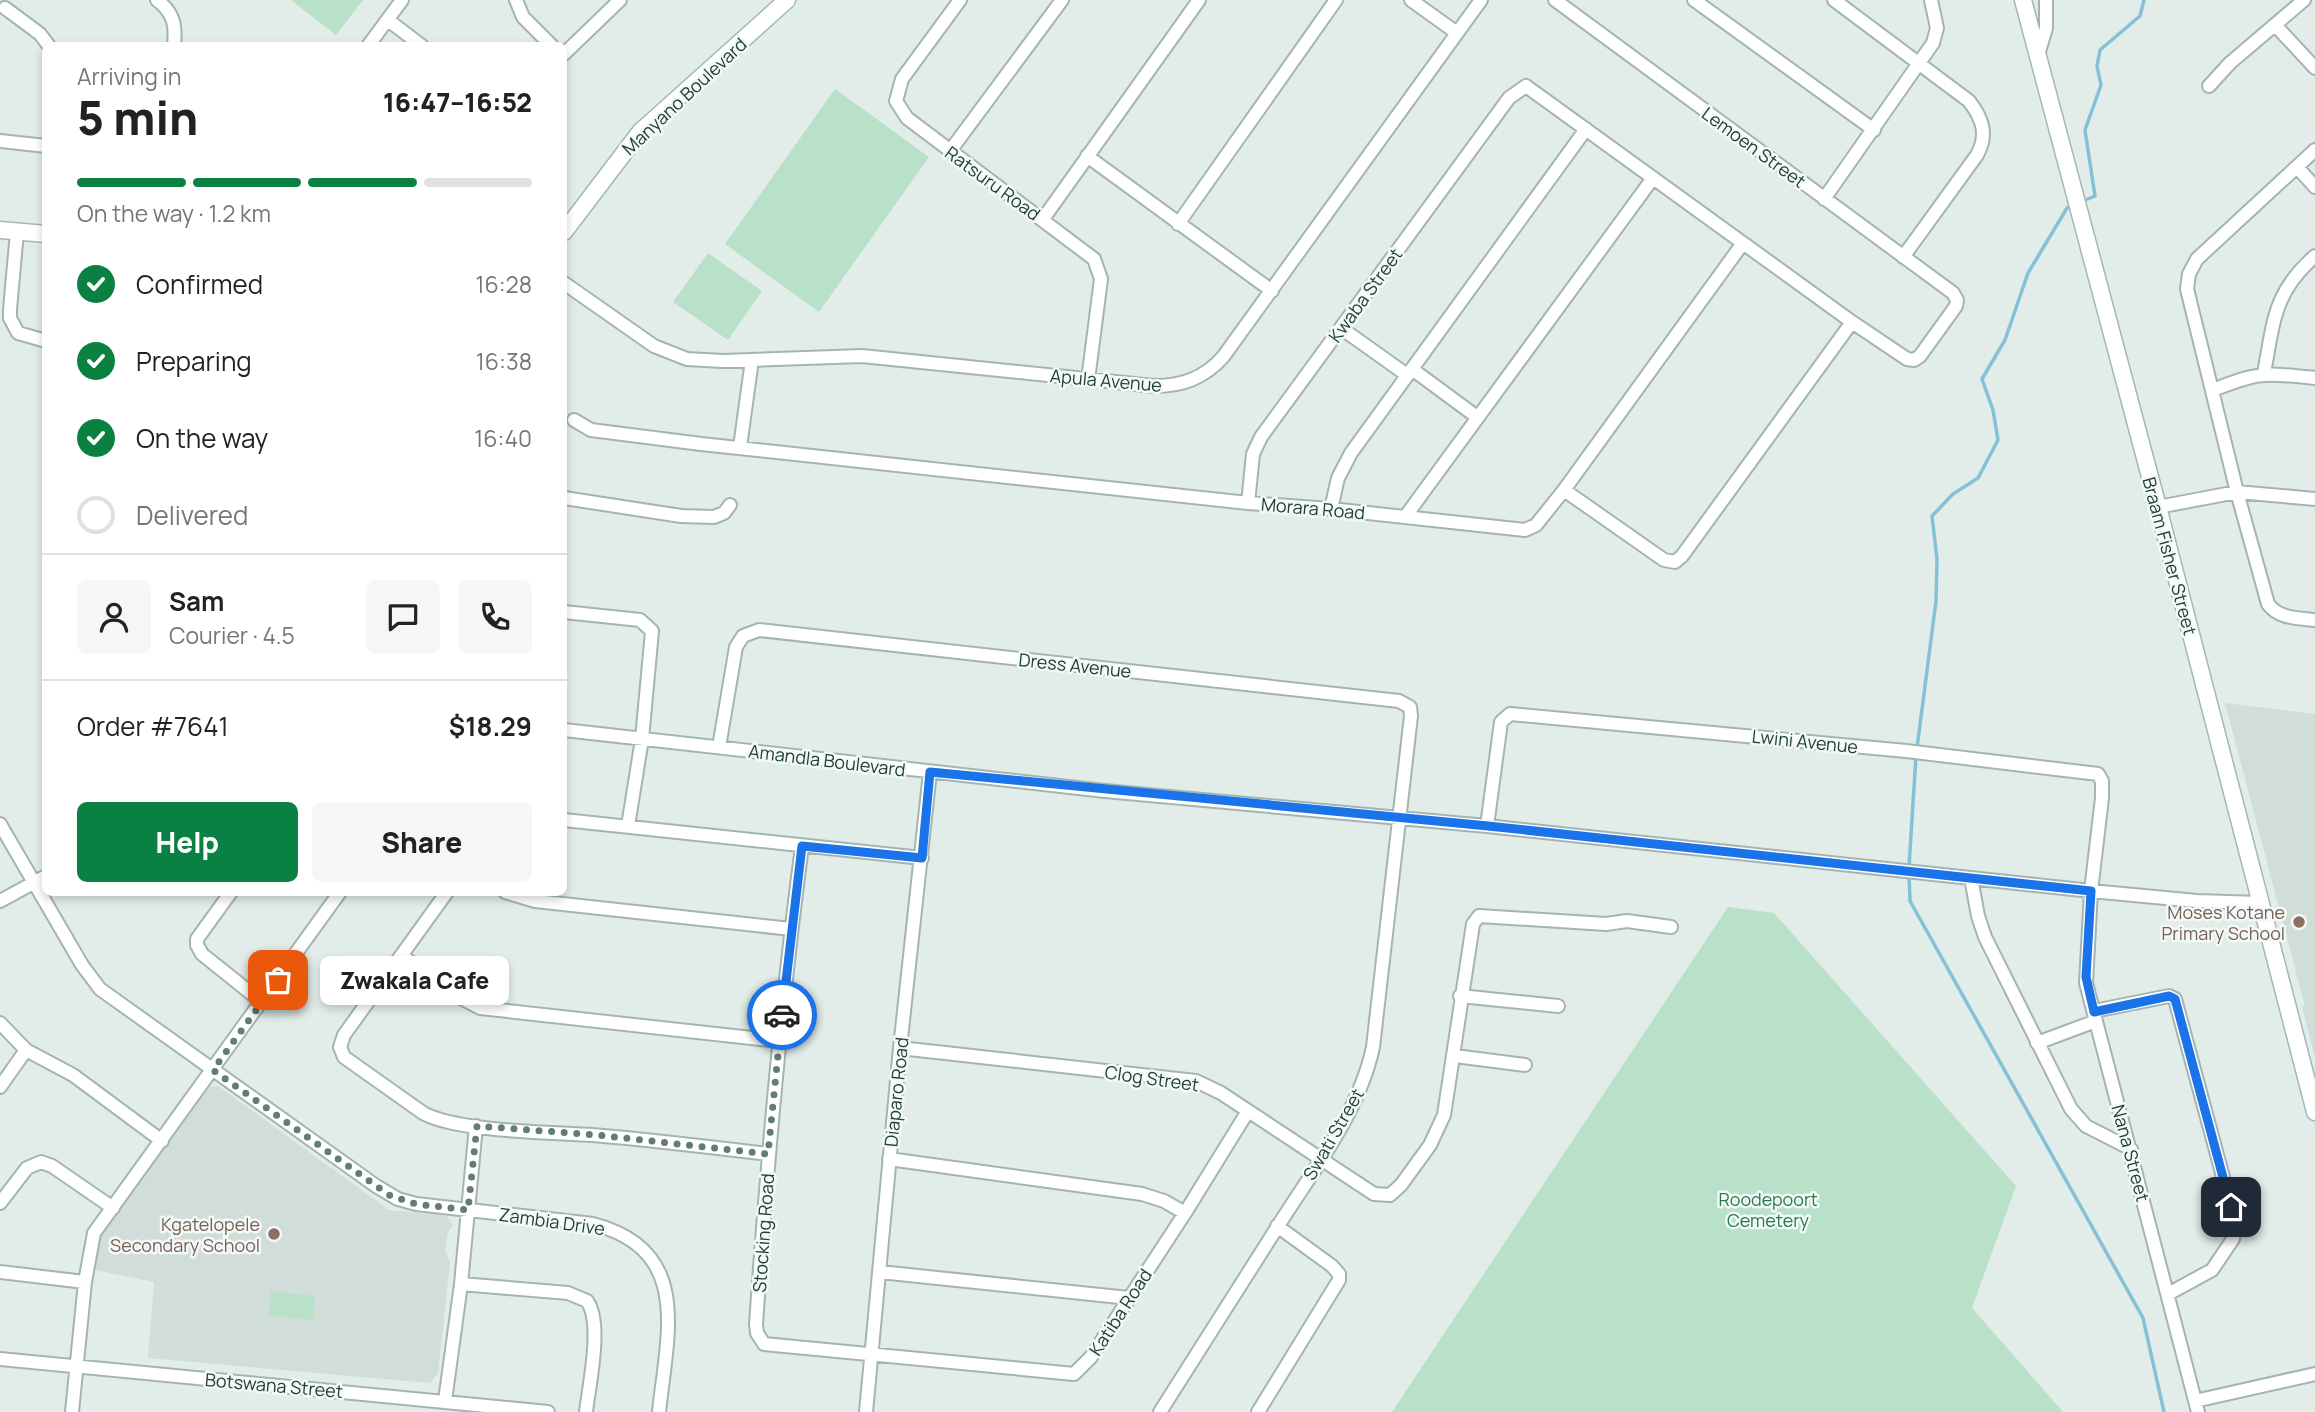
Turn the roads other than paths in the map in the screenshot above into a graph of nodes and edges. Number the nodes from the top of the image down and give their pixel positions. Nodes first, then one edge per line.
1 (157, 0) edge
2 (402, 0) edge
3 (516, 0) edge
4 (620, 0) edge
5 (787, 0) edge
6 (960, 0) edge
7 (1062, 0) edge
8 (1199, 0) edge
9 (1336, 0) edge
10 (1411, 0) edge
11 (1481, 0) edge
12 (1555, 0) edge
13 (1694, 0) edge
14 (1834, 0) edge
15 (1931, 0) edge
16 (2023, 0) edge
17 (2046, 0) edge
18 (2304, 0) edge
19 (5, 8) edge
20 (387, 20) junction
21 (2276, 26) junction
22 (1457, 33) junction
23 (46, 42) edge
24 (174, 42) edge
25 (372, 42) edge
26 (417, 42) edge
27 (547, 42) edge
28 (567, 51) edge
29 (2037, 58) junction
30 (1920, 63) junction
31 (2315, 68) edge
32 (2209, 86) dead end
33 (1586, 128) junction
34 (1874, 130) junction
35 (0, 141) edge
36 (42, 146) edge
37 (2315, 150) edge
38 (950, 152) junction
39 (1087, 156) junction
40 (2297, 167) junction
41 (1653, 178) junction
42 (2315, 187) edge
43 (1824, 199) junction
44 (1043, 219) junction
45 (567, 224) edge
46 (1178, 224) junction
47 (0, 230) edge
48 (17, 232) junction
49 (42, 234) edge
50 (1743, 243) junction
51 (2315, 256) edge
52 (1903, 257) junction
53 (567, 285) edge
54 (1272, 291) junction
55 (1852, 322) junction
56 (1341, 328) junction
57 (42, 340) edge
58 (752, 360) junction
59 (1410, 372) junction
60 (2264, 373) junction
61 (2315, 378) edge
62 (1088, 380) junction
63 (2213, 390) junction
64 (1477, 416) junction
65 (575, 420) dead end
66 (740, 447) junction
67 (1564, 490) junction
68 (2237, 492) junction
69 (567, 498) edge
70 (2315, 499) edge
71 (1248, 503) junction
72 (730, 505) dead end
73 (2158, 507) junction
74 (1331, 509) junction
75 (1405, 517) junction
76 (567, 612) edge
77 (2315, 620) edge
78 (567, 730) edge
79 (642, 739) junction
80 (719, 747) junction
81 (930, 772) junction
82 (1398, 817) junction
83 (567, 820) edge
84 (0, 824) edge
85 (628, 826) junction
86 (1488, 826) junction
87 (802, 846) junction
88 (922, 858) junction
89 (42, 878) edge
90 (1971, 878) junction
91 (34, 882) junction
92 (2091, 891) junction
93 (42, 895) edge
94 (43, 896) edge
95 (227, 896) edge
96 (337, 896) edge
97 (444, 896) edge
98 (518, 896) edge
99 (0, 901) edge
100 (2260, 904) junction
101 (1671, 927) dead end
102 (791, 929) junction
103 (402, 956) junction
104 (1460, 996) junction
105 (262, 1002) junction
106 (1558, 1006) dead end
107 (2095, 1016) junction
108 (0, 1023) edge
109 (779, 1041) junction
110 (2037, 1043) junction
111 (900, 1048) junction
112 (26, 1050) junction
113 (1455, 1056) junction
114 (1525, 1065) dead end
115 (213, 1070) junction
116 (2311, 1084) edge
117 (0, 1087) edge
118 (1248, 1111) junction
119 (2315, 1112) edge
120 (477, 1126) junction
121 (162, 1141) junction
122 (2131, 1149) junction
123 (768, 1154) junction
124 (889, 1159) junction
125 (1320, 1159) junction
126 (0, 1203) edge
127 (113, 1208) junction
128 (468, 1210) junction
129 (1185, 1213) junction
130 (1277, 1226) junction
131 (0, 1272) edge
132 (880, 1272) junction
133 (85, 1282) junction
134 (461, 1284) junction
135 (2168, 1294) junction
136 (1129, 1298) junction
137 (873, 1355) junction
138 (0, 1359) edge
139 (77, 1366) junction
140 (2315, 1374) edge
141 (445, 1401) junction
142 (2196, 1406) edge
143 (72, 1412) edge
144 (548, 1412) edge
145 (586, 1412) edge
146 (659, 1412) edge
147 (866, 1412) edge
148 (1160, 1412) edge
149 (1258, 1412) edge

1 - 24 street
2 - 20 street
3 - 27 street
4 - 28 street
5 - 45 street, Manyano Boulevard
6 - 38 street, Ratsuru Road
7 - 38 street
8 - 39 street
9 - 46 street
10 - 22 street
11 - 22 street, Apula Avenue
12 - 43 street, Lemoen Street
13 - 34 street
14 - 30 street
15 - 30 street
16 - 29 street, Braam Fisher Street
17 - 29 street
18 - 21 street
19 - 23 street
20 - 25 street
20 - 26 street
21 - 31 street
21 - 32 street
22 - 54 street, Apula Avenue
29 - 73 street, Braam Fisher Street
30 - 34 street
30 - 52 street
33 - 41 street
33 - 56 street, Kwaba Street
33 - 59 street
34 - 43 street
35 - 36 street
37 - 40 street
38 - 44 street, Ratsuru Road
39 - 44 street
39 - 46 street
40 - 42 street
40 - 63 street
41 - 50 street
41 - 64 street
43 - 52 street, Lemoen Street
44 - 62 street, Ratsuru Road
46 - 54 street
47 - 48 street
48 - 49 street
48 - 57 street
50 - 55 street
50 - 67 street, Morara Road
51 - 60 street
52 - 55 street, Lemoen Street
53 - 58 street, Apula Avenue
54 - 62 street, Apula Avenue
55 - 67 street
56 - 59 street
56 - 71 street, Kwaba Street
58 - 62 street, Apula Avenue
58 - 66 street
59 - 64 street
59 - 74 street
60 - 61 street
60 - 63 street
63 - 68 street
64 - 75 street
65 - 66 street, Morara Road
66 - 71 street, Morara Road
67 - 75 street, Morara Road
68 - 70 street
68 - 73 street
68 - 77 street
69 - 72 street
71 - 74 street, Morara Road
73 - 100 street, Braam Fisher Street
74 - 75 street, Morara Road
76 - 79 street
78 - 79 street, Amandla Boulevard
79 - 80 street, Amandla Boulevard
79 - 85 street
80 - 81 street, Amandla Boulevard
80 - 82 street, Dress Avenue
81 - 82 street, Amandla Boulevard
81 - 88 street, Diaparo Road
82 - 86 street, Amandla Boulevard
82 - 125 street, Swati Street
83 - 85 street
84 - 91 street, Zambia Drive
85 - 87 street
86 - 90 street, Amandla Boulevard
86 - 92 street, Lwini Avenue
87 - 88 street
87 - 102 street, Stocking Road
88 - 111 street, Diaparo Road
89 - 91 street
90 - 92 street, Amandla Boulevard
90 - 110 street
91 - 93 street, Zambia Drive
91 - 99 street
92 - 100 street, Amandla Boulevard
92 - 107 street, Nana Street
94 - 115 street, Zambia Drive
95 - 105 street
96 - 105 street
97 - 103 street
98 - 102 street
100 - 116 street, Braam Fisher Street
101 - 104 street
102 - 109 street, Stocking Road
103 - 109 street
103 - 120 street
104 - 106 street
104 - 113 street
105 - 115 street
107 - 110 street
107 - 122 street, Nana Street
107 - 135 street
108 - 112 street
109 - 123 street, Stocking Road
110 - 122 street
111 - 118 street, Clog Street
111 - 124 street, Diaparo Road
112 - 117 street
112 - 121 street
113 - 114 street
113 - 125 street, Clog Street
115 - 121 street
115 - 128 street, Zambia Drive
116 - 119 street, Braam Fisher Street
118 - 125 street, Clog Street
118 - 129 street, Katiba Road
120 - 123 street
120 - 128 street
121 - 127 street
122 - 135 street, Nana Street
123 - 137 street, Stocking Road
124 - 129 street
124 - 132 street, Diaparo Road
125 - 130 street, Swati Street
126 - 127 street
127 - 133 street
128 - 134 street
128 - 146 street, Zambia Drive
129 - 136 street, Katiba Road
130 - 148 street, Swati Street
130 - 149 street
131 - 133 street
132 - 136 street
132 - 137 street, Diaparo Road
133 - 139 street
134 - 141 street
134 - 145 street
135 - 142 street, Nana Street
136 - 137 street, Katiba Road
137 - 147 street, Diaparo Road
138 - 139 street, Botswana Street
139 - 141 street, Botswana Street
139 - 143 street
140 - 142 street
141 - 144 street, Botswana Street

